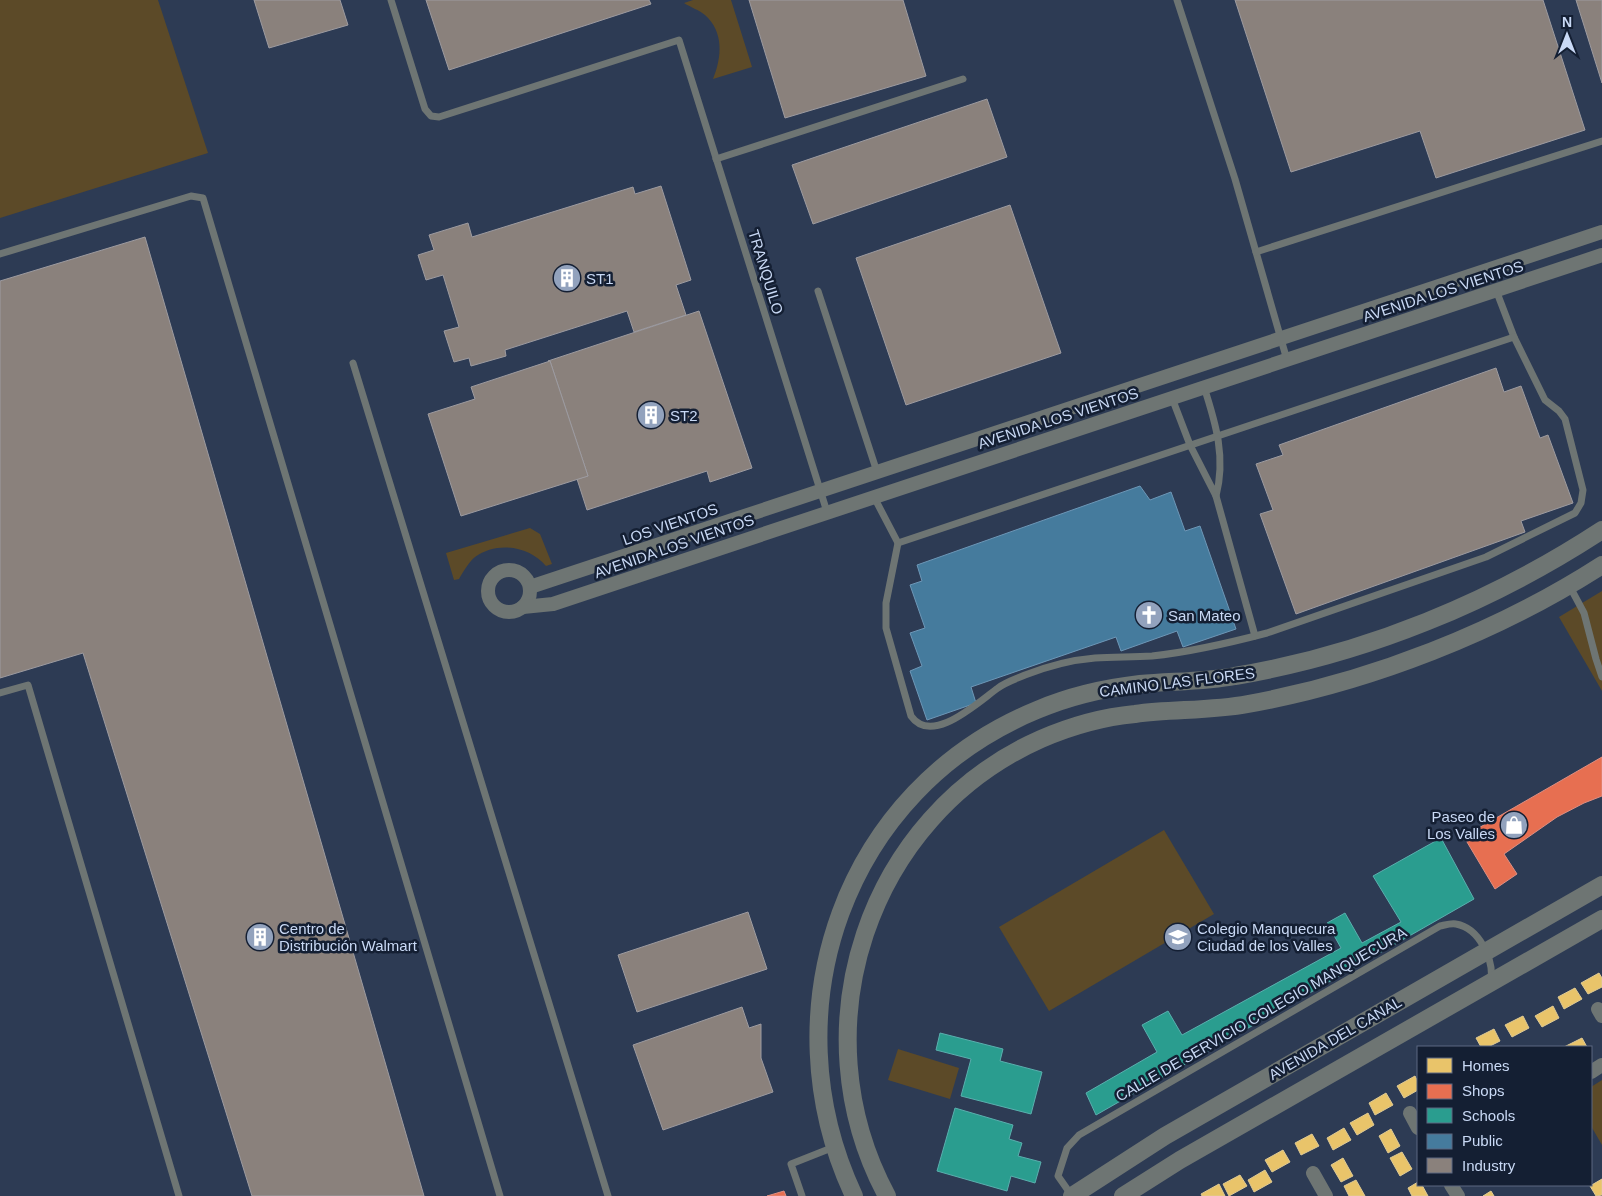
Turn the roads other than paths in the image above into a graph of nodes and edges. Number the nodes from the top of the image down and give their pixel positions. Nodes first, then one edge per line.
1 (391, 0) edge
2 (1177, 0) edge
3 (963, 80) dead end
4 (1602, 141) edge
5 (716, 159) junction
6 (1602, 232) edge
7 (1256, 252) junction
8 (0, 254) edge
9 (1602, 255) edge
10 (1496, 290) junction
11 (818, 291) dead end
12 (1514, 337) junction
13 (1280, 338) junction
14 (1288, 360) junction
15 (353, 363) dead end
16 (1204, 387) junction
17 (1172, 398) junction
18 (1218, 436) junction
19 (1190, 445) junction
20 (877, 472) junction
21 (821, 491) junction
22 (874, 496) junction
23 (1216, 496) junction
24 (827, 512) junction
25 (1602, 530) edge
26 (898, 543) junction
27 (1602, 565) edge
28 (1569, 585) junction
29 (530, 587) junction
30 (523, 606) junction
31 (1255, 636) junction
32 (1602, 677) edge
33 (0, 694) edge
34 (1602, 885) edge
35 (1602, 919) edge
36 (1486, 951) junction
37 (1491, 982) junction
38 (1410, 1113) dead end
39 (1417, 1126) edge
40 (834, 1147) junction
41 (1312, 1173) dead end
42 (179, 1196) edge
43 (500, 1196) edge
44 (608, 1196) edge
45 (802, 1196) edge
46 (854, 1196) edge
47 (887, 1196) edge
48 (1072, 1196) edge
49 (1123, 1196) edge
50 (1326, 1196) edge

1 - 5 lane, TRANQUILO
2 - 7 lane
3 - 5 lane
4 - 7 lane
5 - 21 lane, TRANQUILO
6 - 13 street, AVENIDA LOS VIENTOS
7 - 13 lane
8 - 43 lane
9 - 10 street, AVENIDA LOS VIENTOS
10 - 12 lane
10 - 14 street, AVENIDA LOS VIENTOS
11 - 20 lane
12 - 18 lane
12 - 31 lane
13 - 14 lane
13 - 20 street, AVENIDA LOS VIENTOS
14 - 16 street, AVENIDA LOS VIENTOS
15 - 44 lane
16 - 17 street, AVENIDA LOS VIENTOS
16 - 18 lane
17 - 19 lane
17 - 22 street, AVENIDA LOS VIENTOS
18 - 19 lane
18 - 23 lane
19 - 23 lane
19 - 26 lane
20 - 21 street, AVENIDA LOS VIENTOS
21 - 24 lane, TRANQUILO
21 - 29 street, LOS VIENTOS
22 - 24 street, AVENIDA LOS VIENTOS
22 - 26 lane
23 - 31 lane
24 - 30 street, AVENIDA LOS VIENTOS
25 - 40 street, CAMINO LAS FLORES
26 - 31 lane
27 - 28 street, CAMINO LAS FLORES
28 - 32 lane
28 - 47 street, CAMINO LAS FLORES
29 - 30 street
29 - 30 street, AVENIDA LOS VIENTOS
33 - 42 lane
34 - 36 street, AVENIDA DEL CANAL
35 - 37 street, AVENIDA DEL CANAL
36 - 37 lane, CALLE DE SERVICIO COLEGIO MANQUECURA
36 - 48 street, AVENIDA DEL CANAL
36 - 48 lane, CALLE DE SERVICIO COLEGIO MANQUECURA
37 - 49 street, AVENIDA DEL CANAL
38 - 39 street
40 - 45 lane
40 - 46 street, CAMINO LAS FLORES
41 - 50 street

